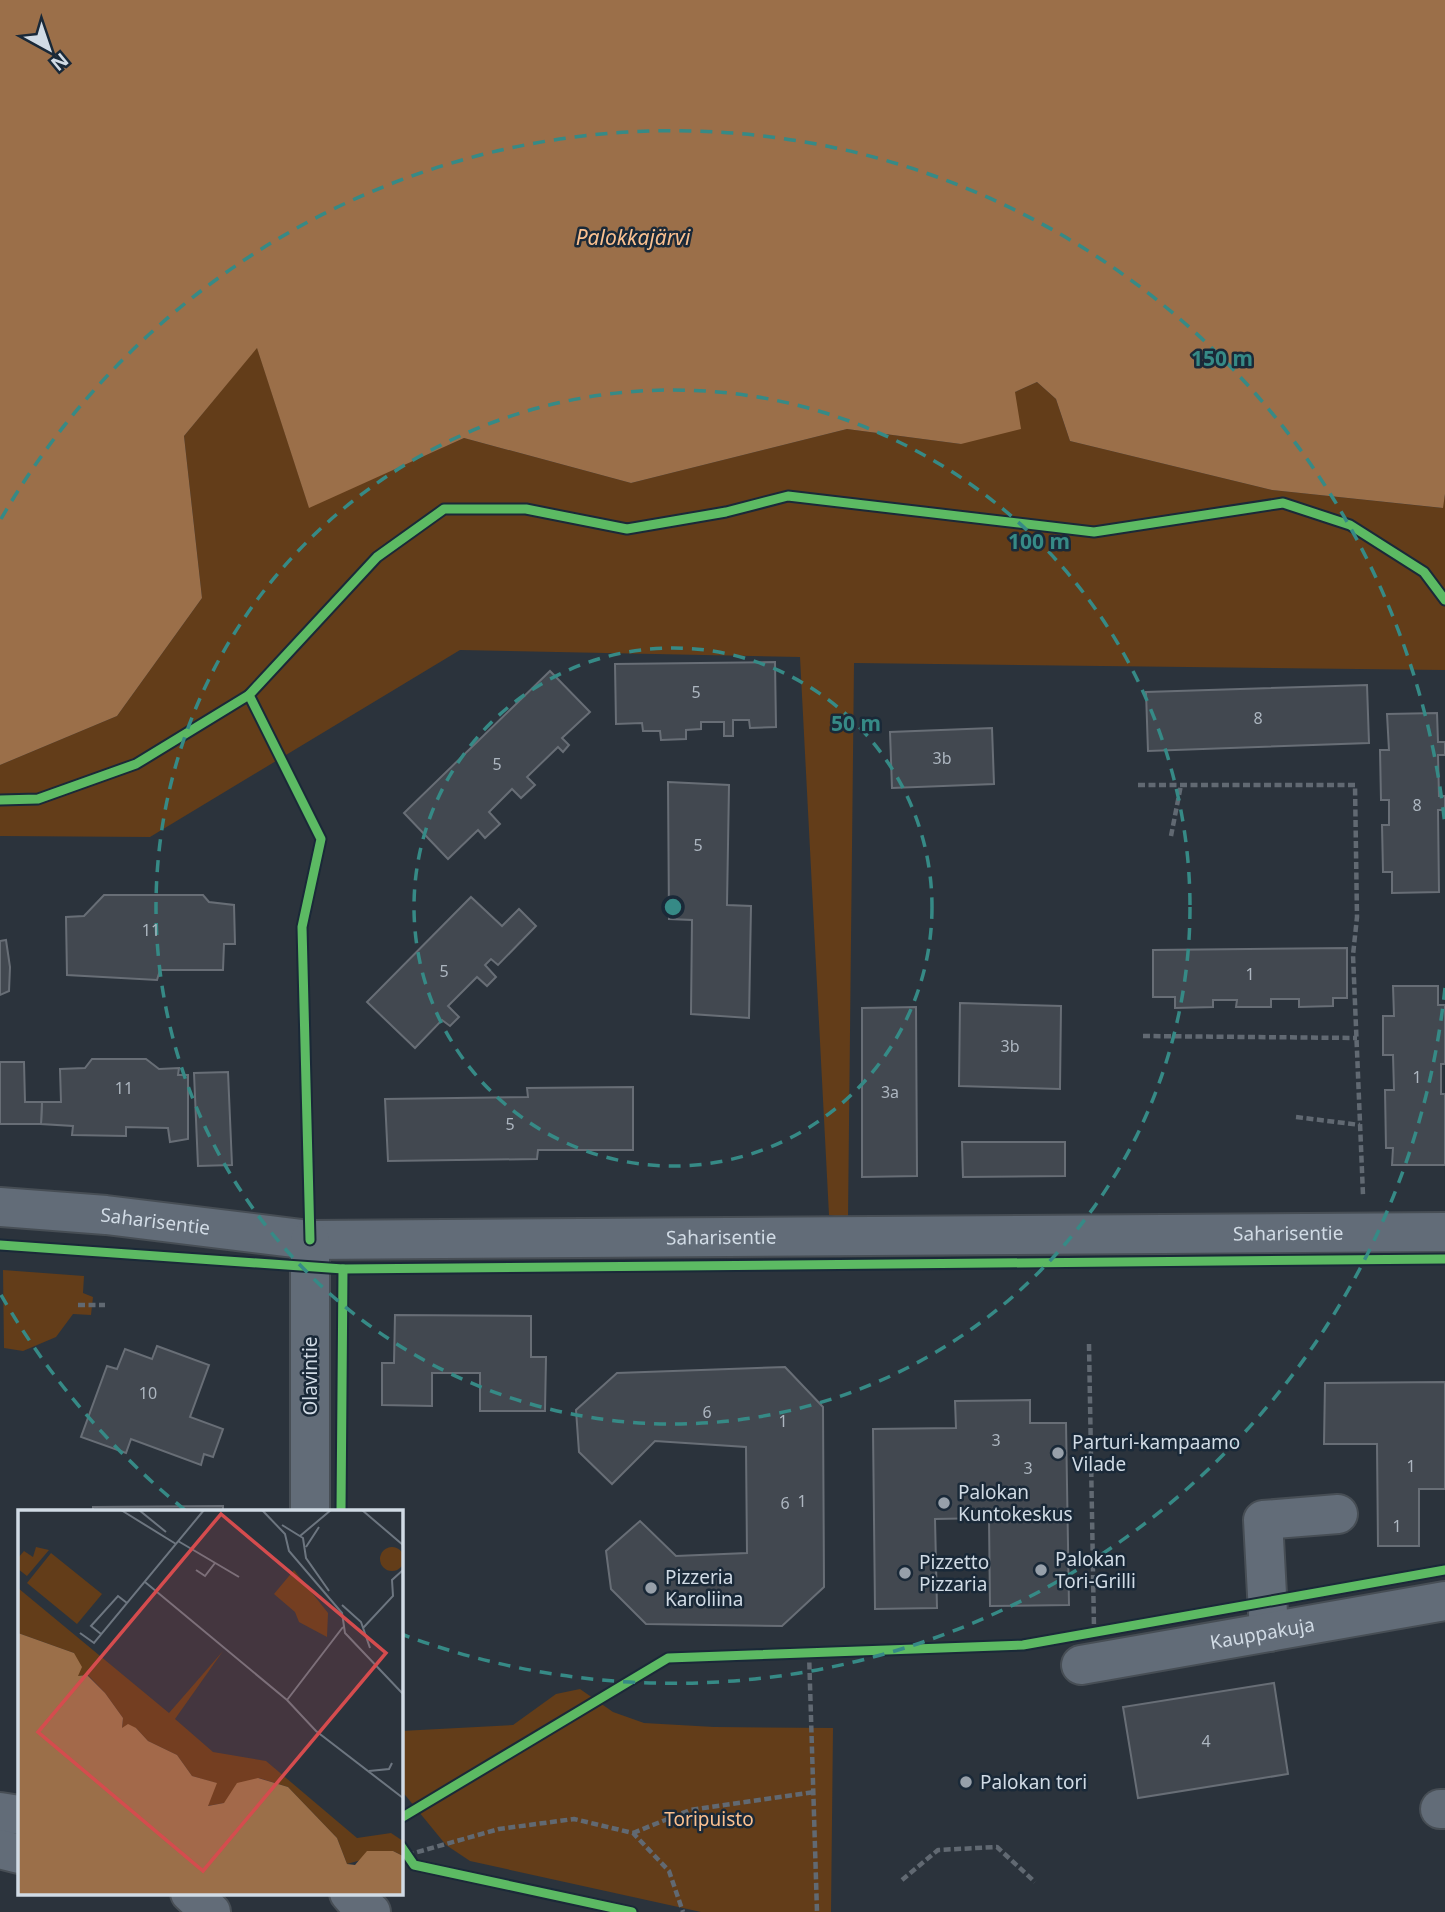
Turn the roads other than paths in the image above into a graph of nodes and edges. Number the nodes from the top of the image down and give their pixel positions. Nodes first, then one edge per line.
1 (0, 1207) edge
2 (1445, 1232) edge
3 (310, 1240) junction
4 (310, 1510) edge
5 (1338, 1514) dead end
6 (1445, 1601) edge
7 (1269, 1632) junction
8 (1086, 1644) road end
9 (0, 1812) edge
10 (18, 1815) edge
11 (0, 1849) edge
12 (18, 1854) edge
13 (192, 1895) edge
14 (351, 1895) edge
15 (213, 1912) edge
16 (372, 1912) edge

1 - 3 street, Saharisentie
2 - 3 street, Saharisentie
3 - 4 street, Olavintie
5 - 7 street
6 - 7 street, Kauppakuja
7 - 8 street, Kauppakuja
9 - 10 street
11 - 12 street
13 - 15 street
14 - 16 street

